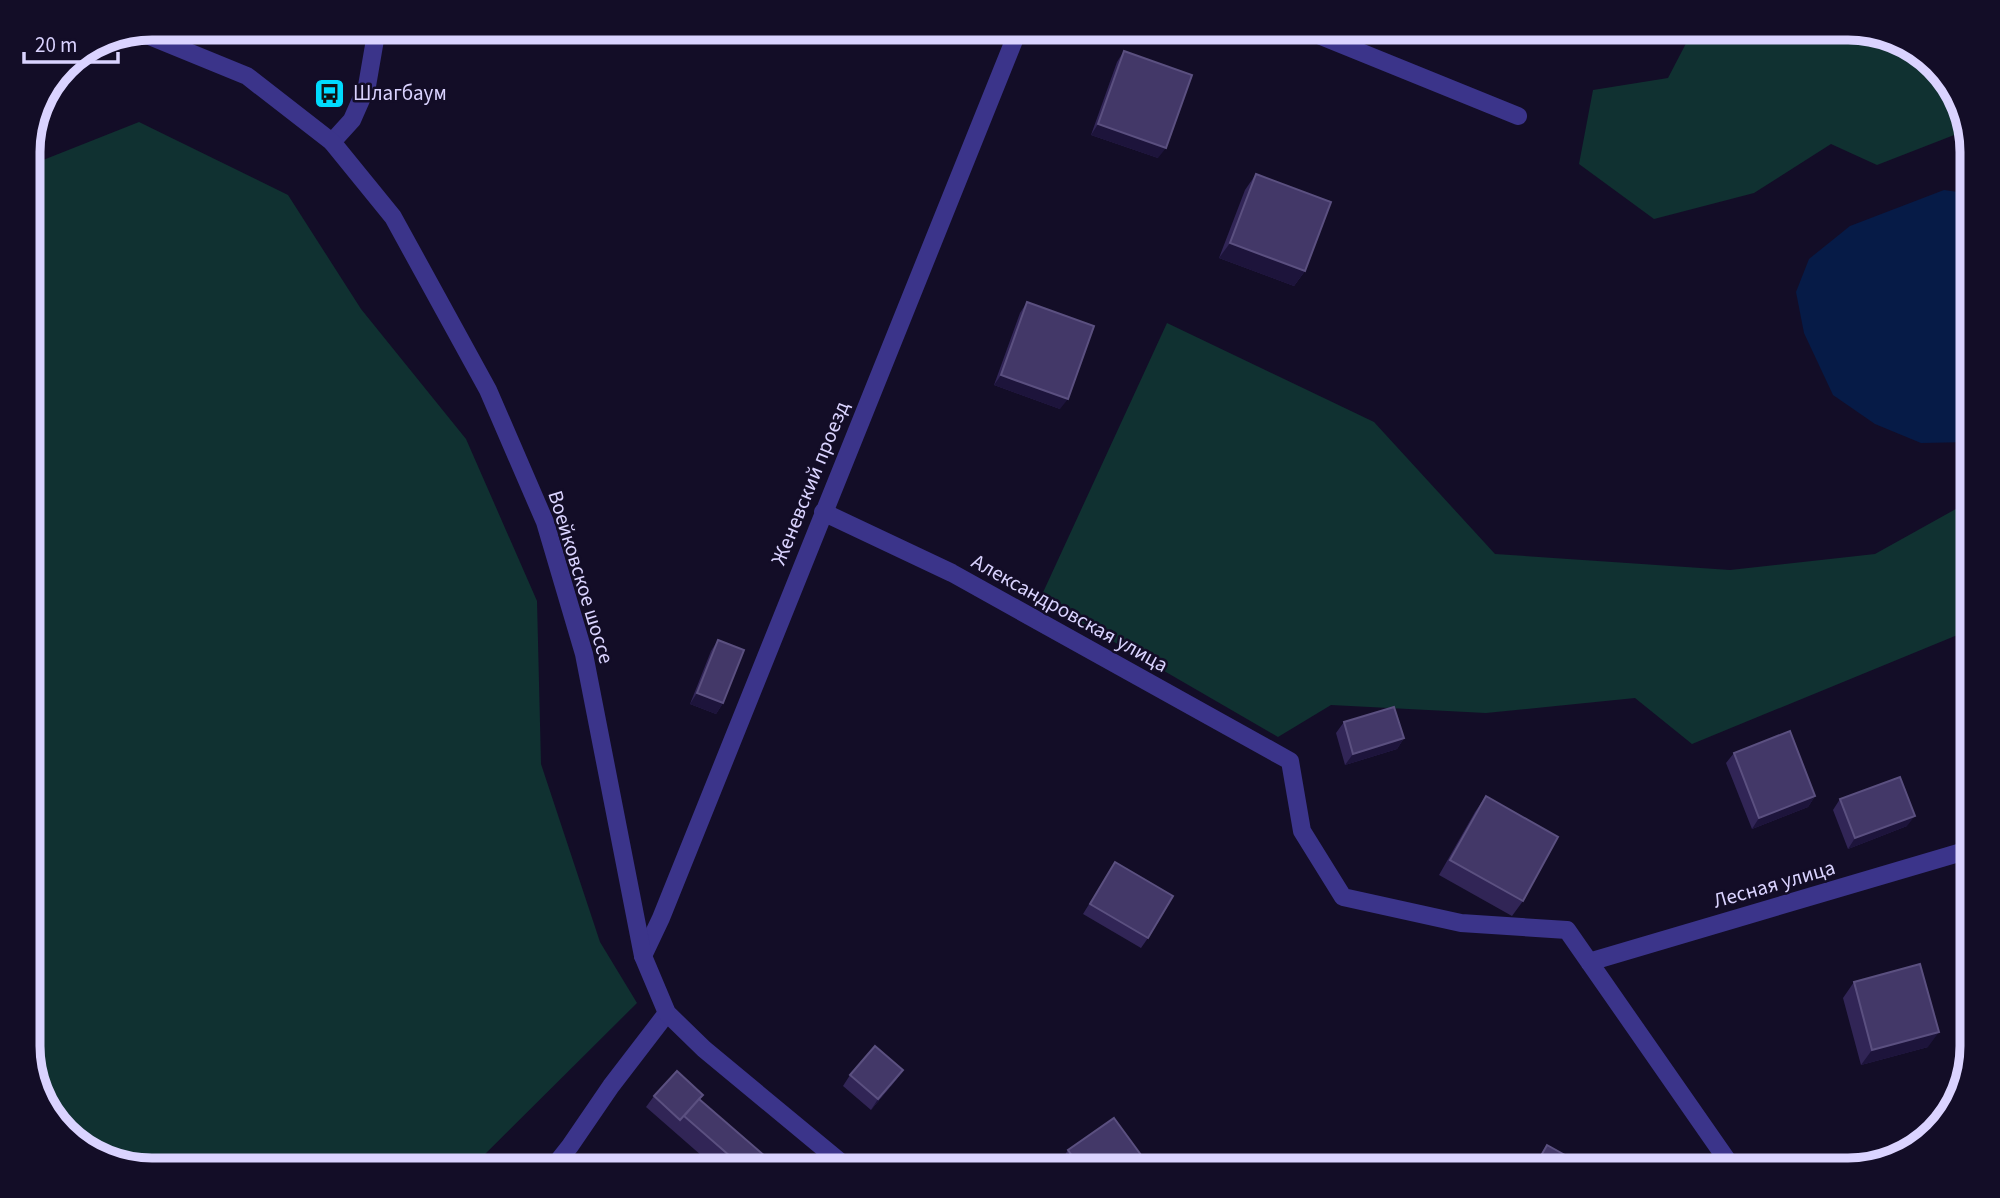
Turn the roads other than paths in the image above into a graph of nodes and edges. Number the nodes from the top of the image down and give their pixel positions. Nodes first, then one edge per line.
1 (159, 40) edge
2 (375, 40) edge
3 (1014, 40) edge
4 (1331, 40) edge
5 (1518, 116) dead end
6 (332, 142) junction
7 (823, 512) junction
8 (1960, 853) edge
9 (643, 956) junction
10 (1589, 962) junction
11 (667, 1013) junction
12 (560, 1158) edge
13 (836, 1158) edge
14 (1726, 1158) edge

1 - 6 street, Воейковское шоссе
2 - 6 street
3 - 7 street, Женевский проезд
4 - 5 street
6 - 9 street, Воейковское шоссе
7 - 9 street, Женевский проезд
7 - 10 street, Александровская улица
8 - 10 street, Лесная улица
9 - 11 street, Воейковское шоссе
10 - 14 street
11 - 12 street
11 - 13 street, Воейковское шоссе

